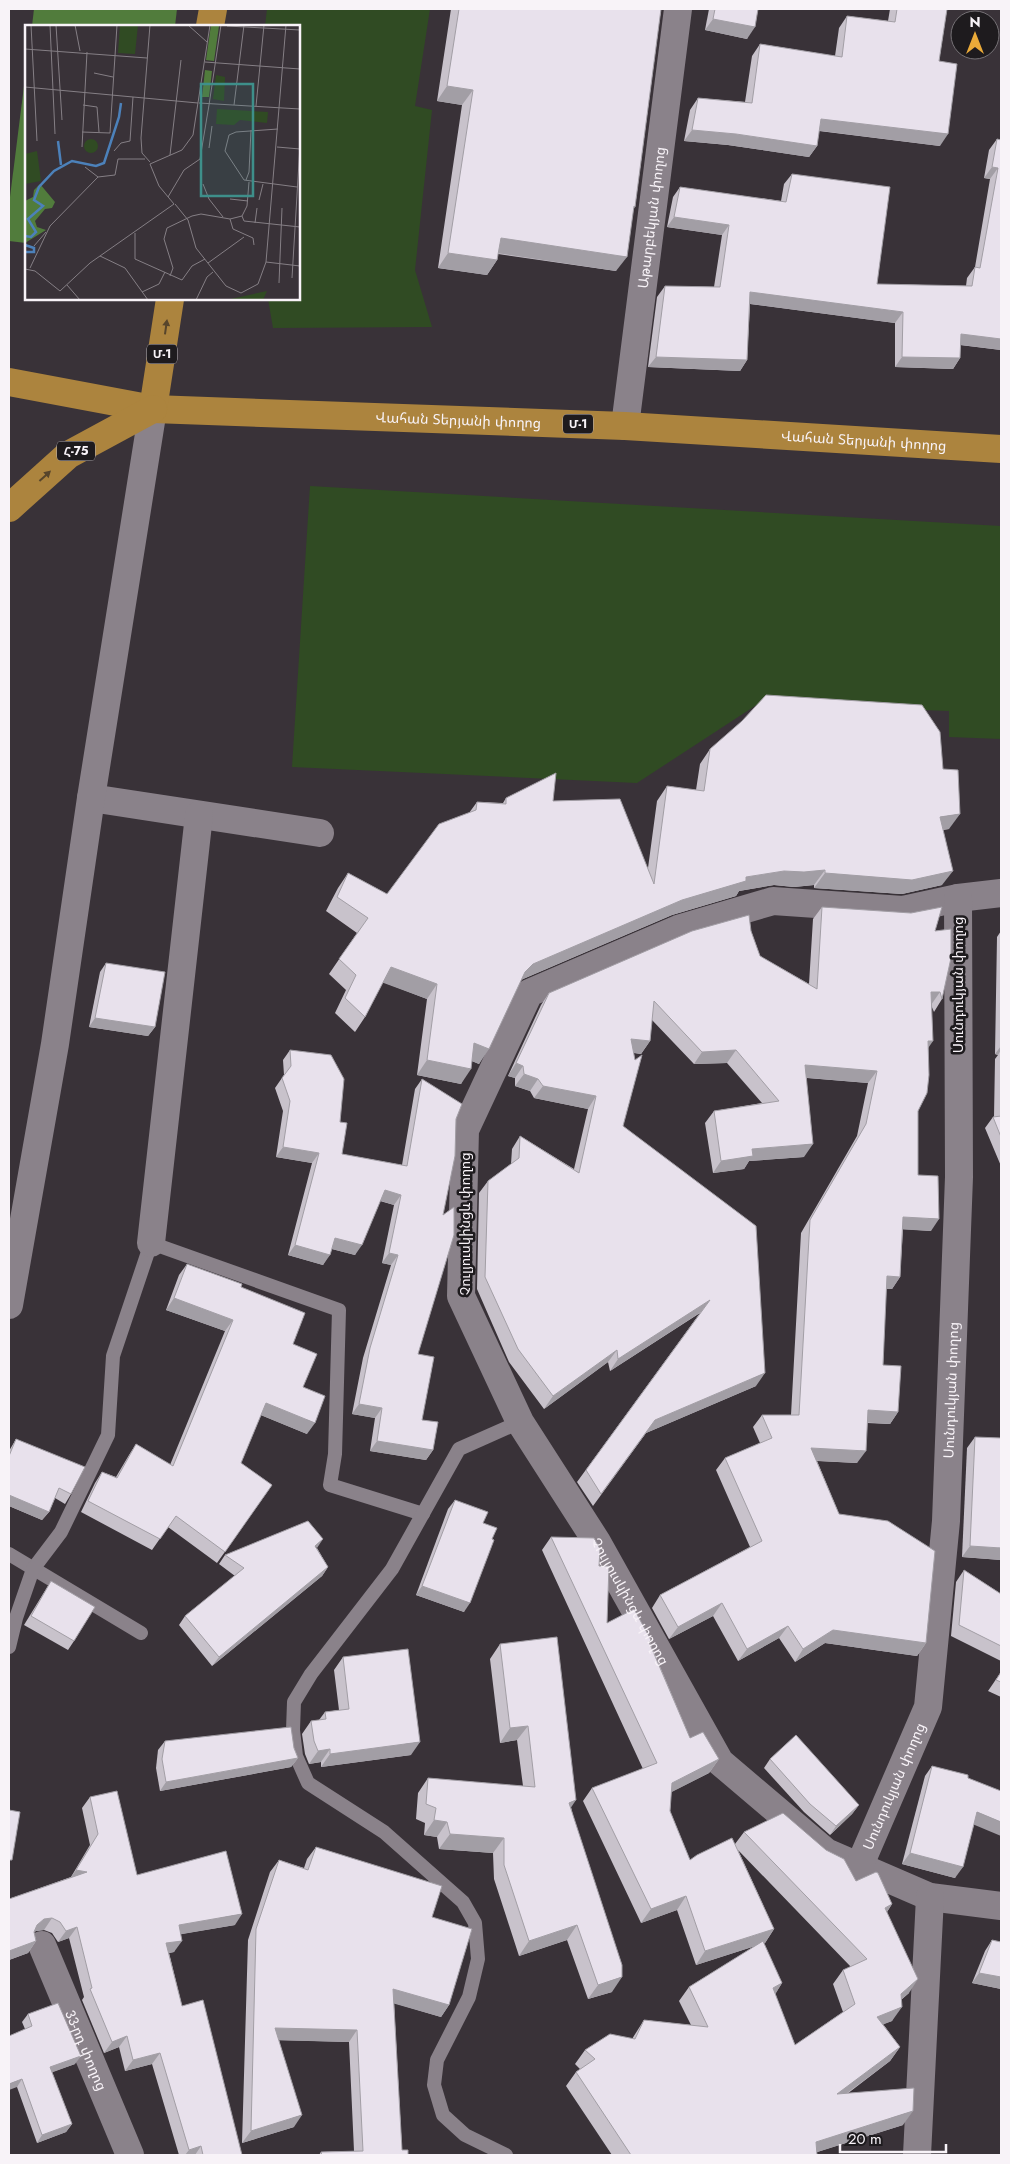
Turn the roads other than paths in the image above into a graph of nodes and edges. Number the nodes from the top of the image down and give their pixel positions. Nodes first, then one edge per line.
1 (213, 9) edge
2 (678, 9) edge
3 (210, 25) edge
4 (170, 300) edge
5 (9, 382) edge
6 (153, 410) junction
7 (625, 426) junction
8 (1001, 449) edge
9 (9, 508) edge
10 (91, 798) junction
11 (199, 815) junction
12 (320, 833) dead end
13 (1001, 893) edge
14 (958, 898) junction
15 (151, 1243) junction
16 (9, 1305) edge
17 (520, 1422) junction
18 (423, 1514) junction
19 (9, 1554) edge
20 (33, 1569) junction
21 (141, 1633) dead end
22 (9, 1648) edge
23 (859, 1866) junction
24 (930, 1897) junction
25 (1001, 1906) edge
26 (42, 1945) dead end
27 (130, 2155) edge
28 (506, 2155) edge
29 (917, 2155) edge

1 - 3 highway
2 - 7 street, Աթարբեկյան փողոց
6 -> 4 highway, Մ-1
5 - 6 highway, Վահան Տերյանի փողոց / Մ-1
6 - 7 highway, Վահան Տերյանի փողոց / Մ-1
9 -> 6 highway, Հ-75
6 - 10 street
7 - 8 highway, Վահան Տերյանի փողոց / Մ-1
10 - 11 street
10 - 16 street
11 - 12 street
11 - 15 street
13 - 14 street, Չուլյուսկինցև փողոց
14 - 17 street, Չուլյուսկինցև փողոց
14 - 23 street, Սունդուկյան փողոց
15 - 18 lane
15 - 20 lane
17 - 18 lane
17 - 23 street, Չուլյուսկինցև փողոց
18 - 28 lane
19 - 20 lane
20 - 21 lane
20 - 22 lane
23 - 24 street, Չուլյուսկինցև փողոց
24 - 25 street, Չուլյուսկինցև փողոց
24 - 29 street
26 - 27 street, 33-րդ փողոց

